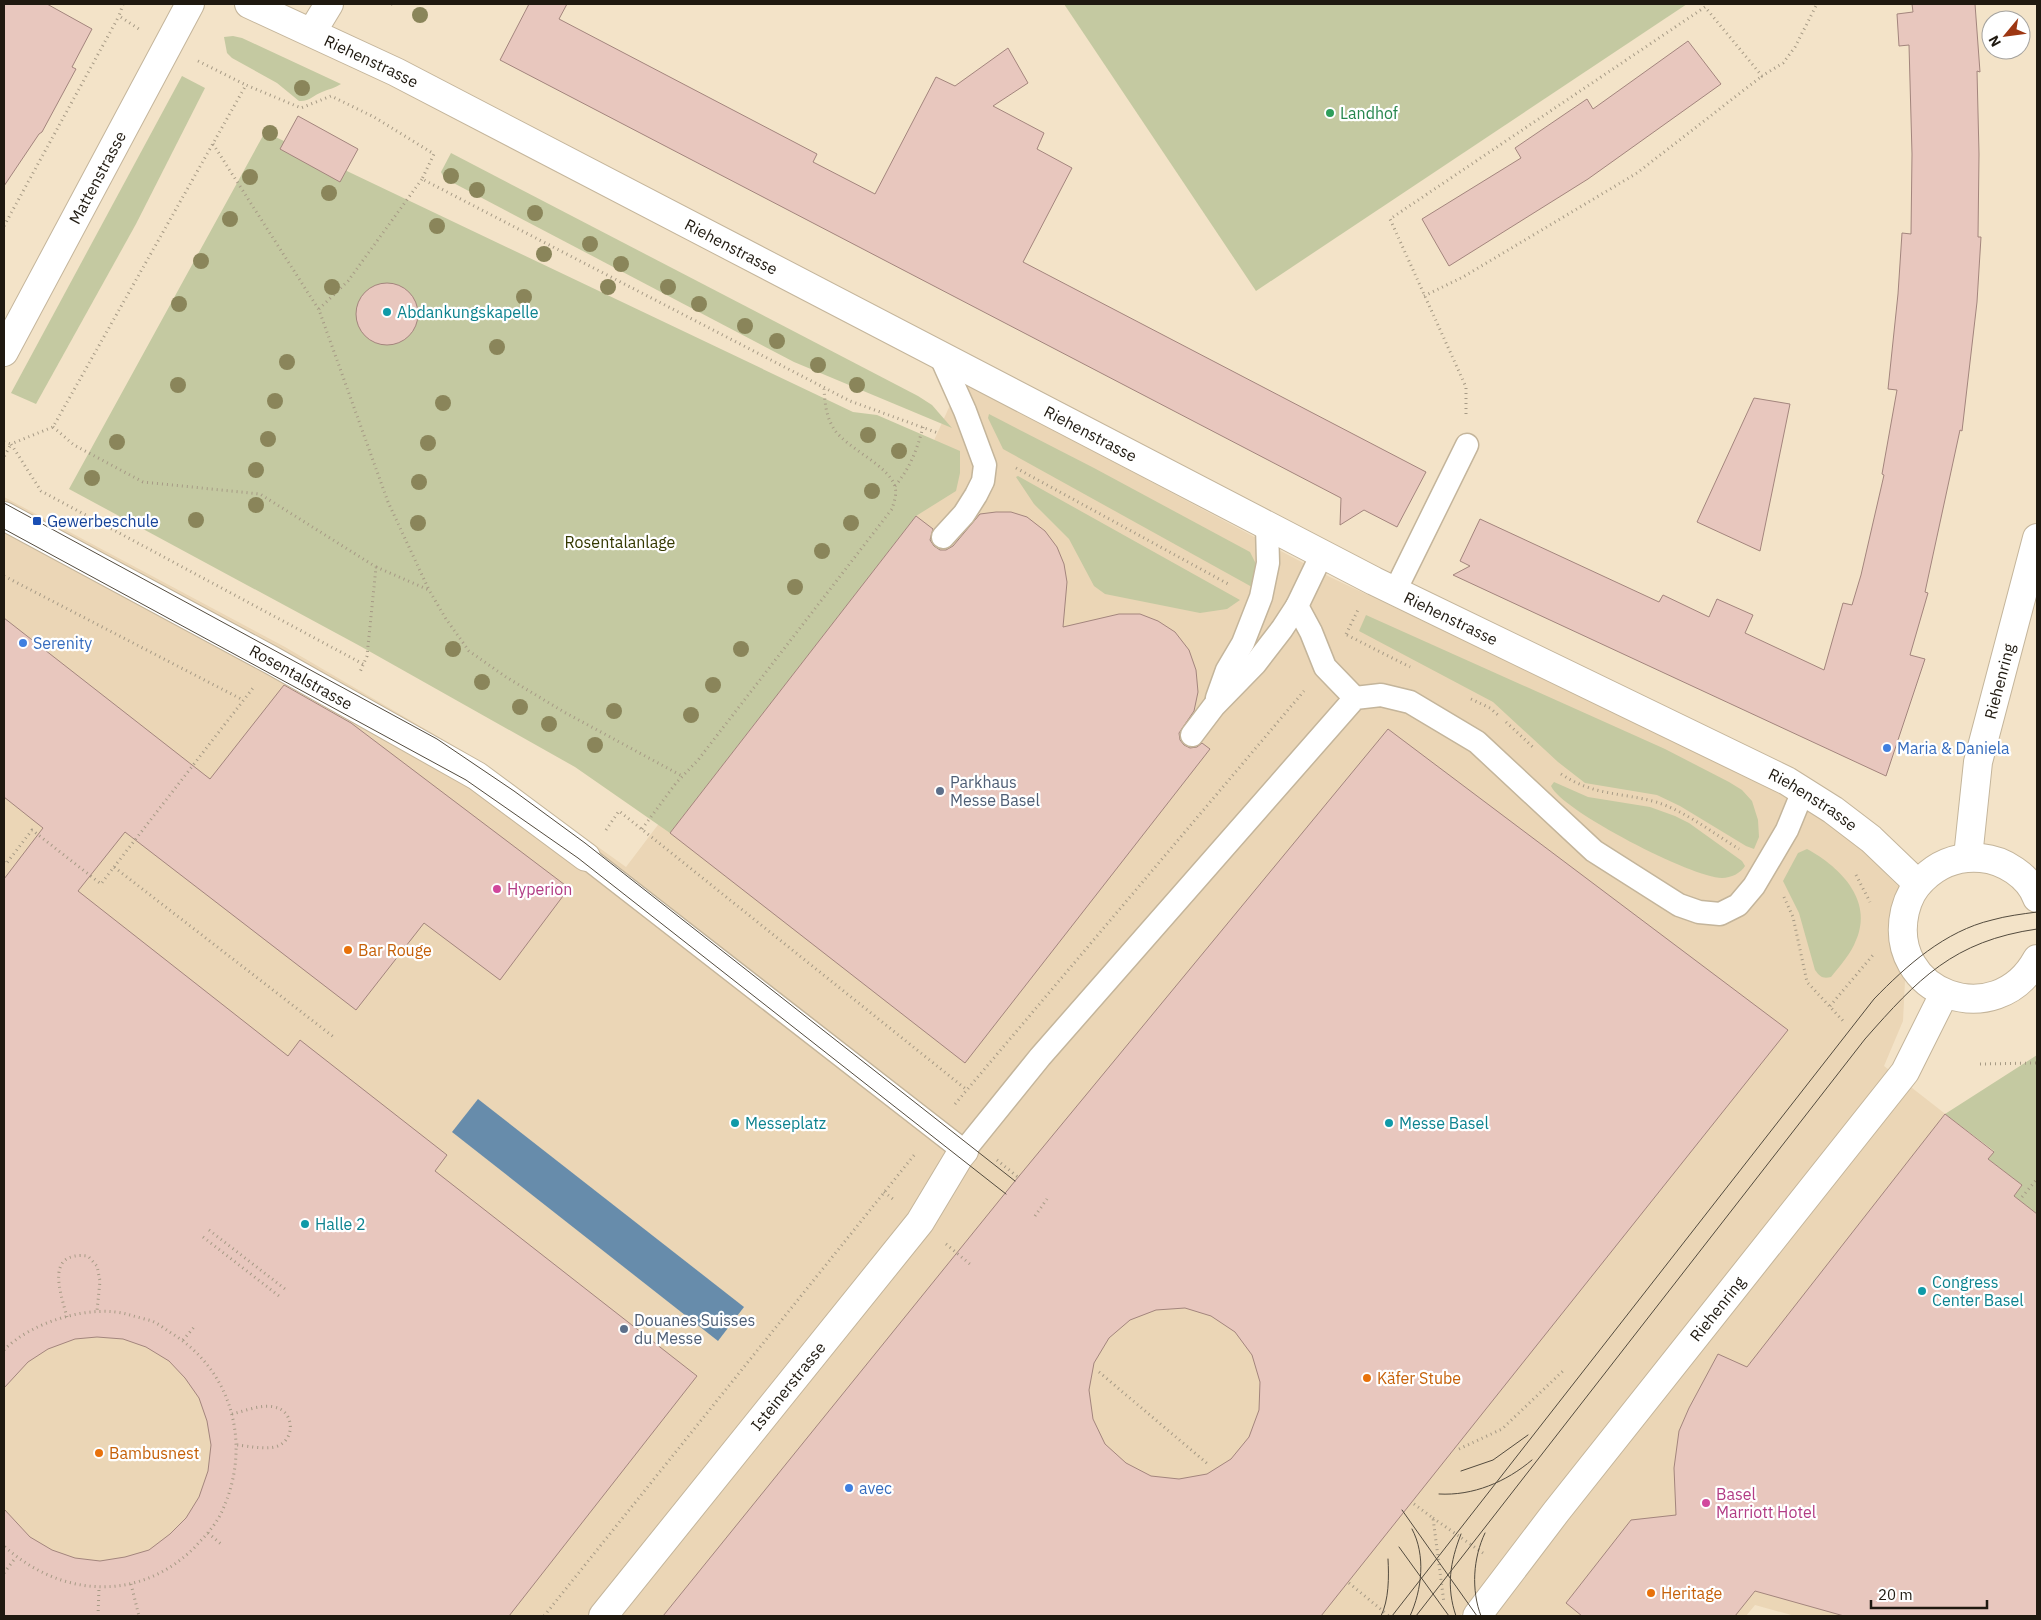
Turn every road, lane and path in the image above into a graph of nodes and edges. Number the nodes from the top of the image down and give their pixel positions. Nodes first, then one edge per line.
1 (123, 4) edge
2 (190, 4) edge
3 (249, 4) edge
4 (329, 4) edge
5 (1817, 4) edge
6 (119, 16) junction
7 (146, 32) dead end
8 (312, 32) junction
9 (191, 57) dead end
10 (1762, 76) junction
11 (246, 85) junction
12 (213, 144) junction
13 (422, 179) junction
14 (4, 226) edge
15 (1424, 296) junction
16 (319, 310) junction
17 (4, 352) edge
18 (940, 356) junction
19 (824, 388) junction
20 (53, 427) junction
21 (923, 427) junction
22 (947, 436) dead end
23 (4, 442) edge
24 (11, 444) junction
25 (1467, 445) joint
26 (4, 457) edge
27 (1008, 463) dead end
28 (895, 486) junction
29 (4, 516) edge
30 (1267, 525) junction
31 (943, 537) dead end
32 (2037, 538) edge
33 (1322, 554) junction
34 (376, 567) junction
35 (4, 576) edge
36 (1238, 589) dead end
37 (429, 590) junction
38 (1395, 592) junction
39 (1297, 606) junction
40 (1340, 628) dead end
41 (1346, 634) junction
42 (273, 661) junction
43 (363, 664) junction
44 (1325, 667) junction
45 (1413, 669) dead end
46 (1464, 695) dead end
47 (1355, 698) junction
48 (242, 700) junction
49 (346, 701) junction
50 (1214, 706) junction
51 (1192, 735) dead end
52 (1538, 753) dead end
53 (1556, 771) dead end
54 (682, 776) junction
55 (1803, 791) junction
56 (642, 829) junction
57 (605, 831) dead end
58 (586, 856) joint
59 (1968, 857) junction
60 (4, 862) edge
61 (114, 867) junction
62 (1854, 871) dead end
63 (1764, 872) junction
64 (1918, 884) junction
65 (2037, 895) edge
66 (1871, 908) dead end
67 (1875, 952) dead end
68 (2037, 959) edge
69 (2028, 979) edge
70 (1944, 994) junction
71 (1830, 1006) junction
72 (1845, 1023) dead end
73 (335, 1038) dead end
74 (2037, 1063) edge
75 (1980, 1064) dead end
76 (967, 1090) junction
77 (936, 1128) junction
78 (964, 1151) junction
79 (2037, 1179) edge
80 (2022, 1197) dead end
81 (1047, 1198) dead end
82 (1035, 1216) dead end
83 (209, 1230) dead end
84 (203, 1237) dead end
85 (285, 1289) dead end
86 (279, 1296) dead end
87 (97, 1311) junction
88 (67, 1316) junction
89 (195, 1326) dead end
90 (183, 1340) junction
91 (4, 1350) edge
92 (1564, 1370) dead end
93 (1099, 1372) dead end
94 (232, 1414) junction
95 (237, 1446) junction
96 (1459, 1449) dead end
97 (1209, 1465) dead end
98 (1414, 1504) dead end
99 (1432, 1518) junction
100 (208, 1533) junction
101 (222, 1545) dead end
102 (4, 1546) edge
103 (16, 1557) junction
104 (1510, 1572) junction
105 (4, 1573) edge
106 (1349, 1582) dead end
107 (131, 1584) junction
108 (99, 1588) junction
109 (1445, 1610) dead end
110 (98, 1616) edge
111 (139, 1616) edge
112 (544, 1616) edge
113 (603, 1616) edge
114 (1389, 1616) edge
115 (1477, 1616) edge

1 - 6 path
2 - 17 main road, Mattenstrasse
3 - 8 main road, Riehenstrasse
4 - 8 main road
5 - 10 path
6 - 7 path
6 - 14 path
8 - 18 main road, Riehenstrasse
9 - 11 path
10 - 15 path
10 - 15 path
11 - 12 path
11 - 13 path
12 - 16 path
12 - 20 path
13 - 16 path
13 - 19 path
15 - 25 path
16 - 37 path
18 - 30 main road, Riehenstrasse
18 - 31 lane
19 - 21 path
19 - 28 path
20 - 24 path
20 - 34 path
21 - 22 path
21 - 28 path
23 - 24 path
24 - 26 path
24 - 43 path
25 - 38 lane
27 - 36 path
28 - 54 path
29 - 42 main road, Rosentalstrasse
30 - 33 main road, Riehenstrasse
30 - 50 lane
32 - 59 main road, Riehenring
33 - 38 main road, Riehenstrasse
33 - 39 lane
34 - 37 path
34 - 43 path
35 - 48 path
37 - 54 path
38 - 55 main road, Riehenstrasse
39 - 44 lane
39 - 50 lane
40 - 41 path
41 - 44 path
41 - 45 path
42 - 48 path
42 - 49 main road, Rosentalstrasse
43 - 49 path
44 - 47 lane
44 - 76 path
46 - 52 path
47 - 63 lane
47 - 78 lane
48 - 61 path
49 - 58 main road, Rosentalstrasse
50 - 51 lane
53 - 63 path
54 - 56 path
55 - 63 lane
55 - 64 main road, Riehenstrasse
56 - 57 path
56 - 76 path
58 - 77 lane
59 - 64 main road
59 - 65 main road
60 - 61 path
61 - 73 path
62 - 66 path
63 - 71 path
64 - 70 main road
67 - 71 path
68 - 69 main road
69 - 70 main road
70 - 104 main road, Riehenring
71 - 72 path
74 - 75 path
76 - 77 path
77 - 78 lane
77 - 112 path
78 - 113 main road, Isteinerstrasse
79 - 80 path
81 - 82 path
83 - 85 path
84 - 86 path
87 - 88 path
87 - 88 path
87 - 90 path
88 - 91 path
89 - 90 path
90 - 94 path
92 - 96 path
93 - 97 path
94 - 95 path
94 - 95 path
95 - 100 path
98 - 99 path
99 - 104 path
99 - 109 path
100 - 101 path
100 - 107 path
102 - 103 path
103 - 105 path
103 - 108 path
104 - 115 main road, Riehenring
106 - 114 path
107 - 108 path
107 - 111 path
108 - 110 path

